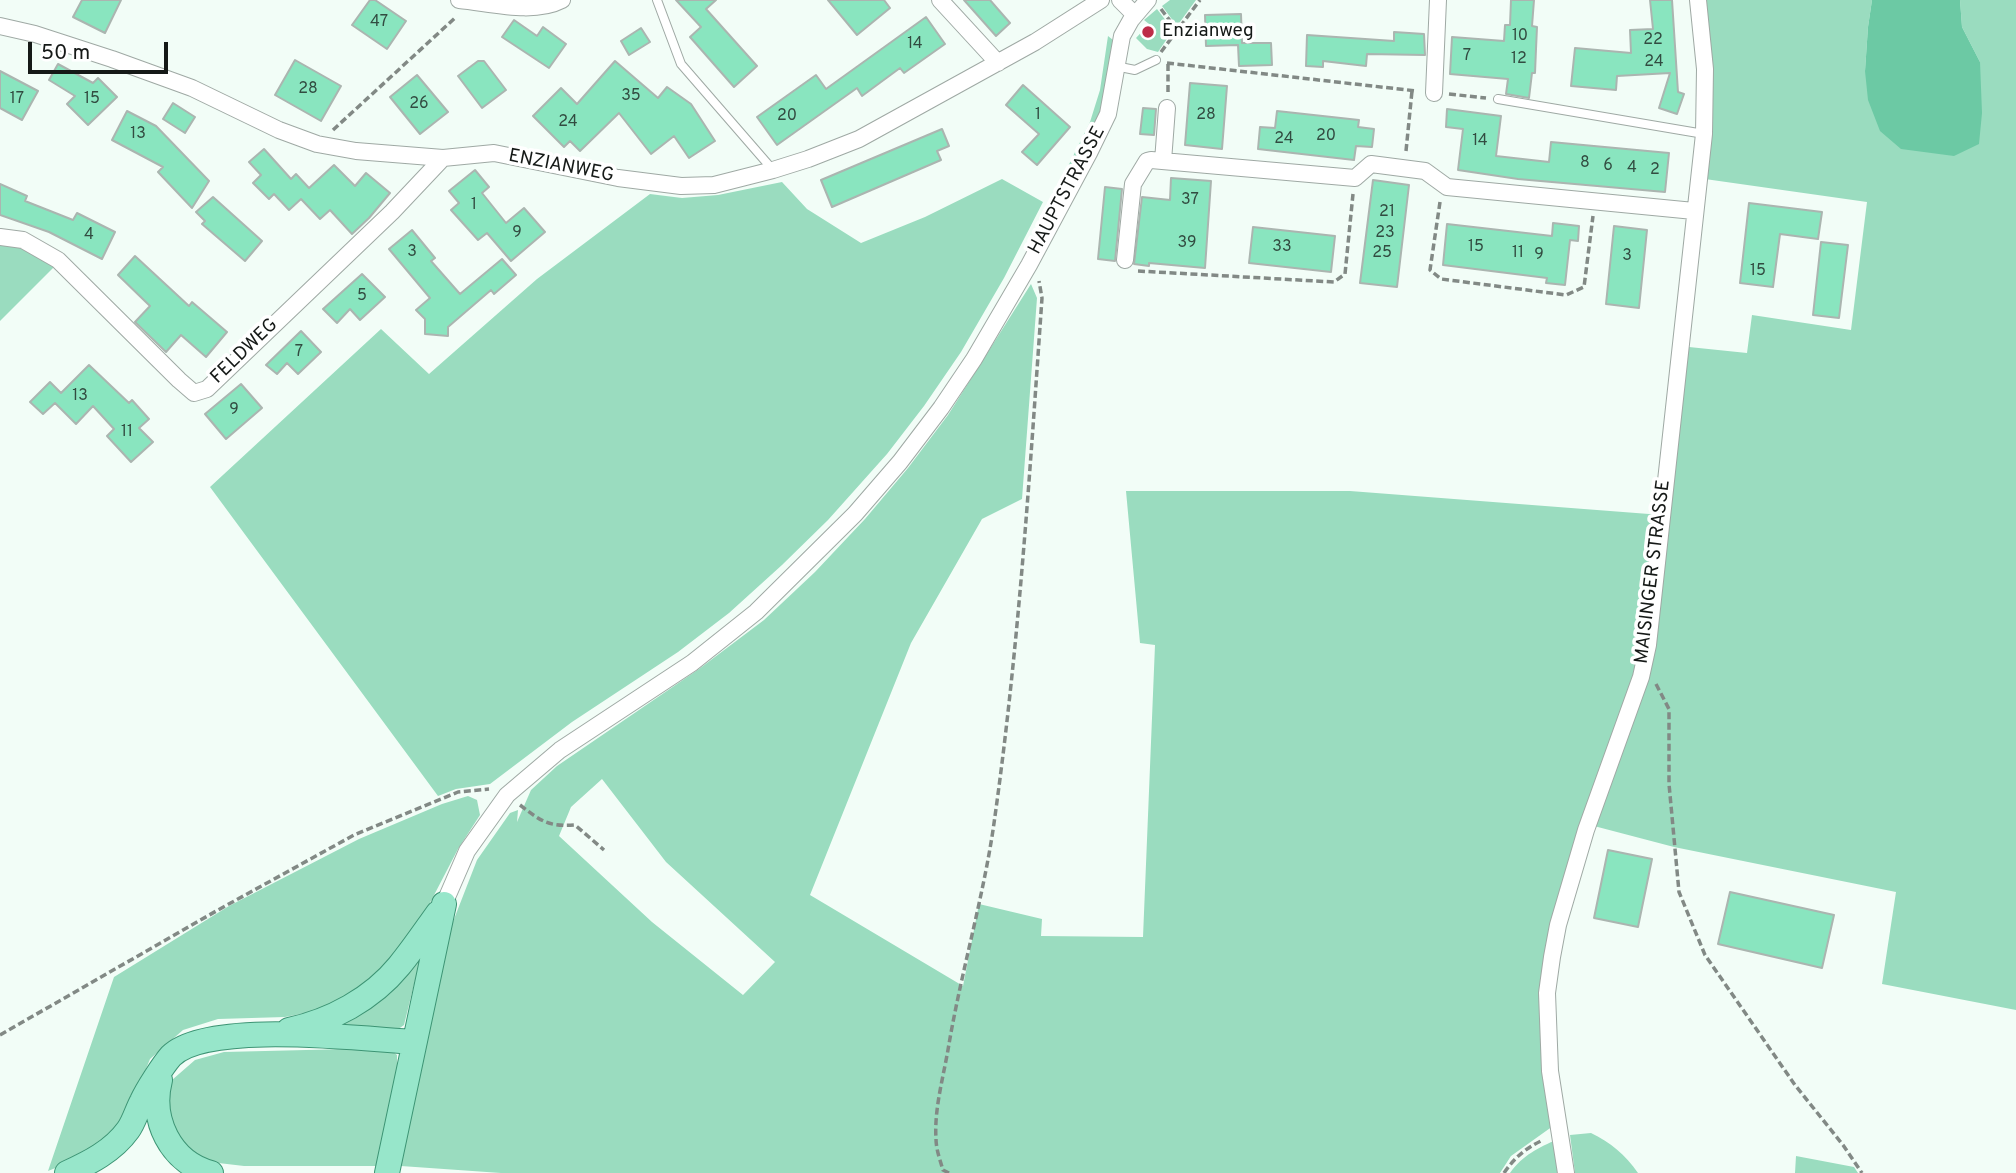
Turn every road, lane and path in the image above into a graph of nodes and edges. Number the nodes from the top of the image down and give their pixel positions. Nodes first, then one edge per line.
1 (562, 0) edge
2 (657, 0) edge
3 (940, 0) edge
4 (1101, 0) edge
5 (1120, 0) edge
6 (1148, 0) edge
7 (1154, 0) edge
8 (1200, 0) edge
9 (1438, 0) edge
10 (1698, 0) edge
11 (466, 1) edge
12 (1134, 15) junction
13 (0, 26) edge
14 (1177, 30) junction
15 (1156, 60) junction
16 (998, 63) junction
17 (1168, 63) junction
18 (1115, 66) junction
19 (1412, 90) junction
20 (1434, 93) junction
21 (1498, 99) joint
22 (1167, 108) joint
23 (1704, 134) junction
24 (317, 144) junction
25 (443, 158) junction
26 (1163, 161) junction
27 (1404, 169) junction
28 (773, 170) junction
29 (1355, 178) junction
30 (1447, 187) junction
31 (1595, 202) junction
32 (1694, 211) junction
33 (0, 237) edge
34 (1125, 260) joint
35 (1029, 265) junction
36 (1642, 677) junction
37 (500, 792) junction
38 (604, 850) dead end
39 (444, 904) junction
40 (272, 1034) junction
41 (0, 1035) edge
42 (414, 1042) junction
43 (163, 1070) junction
44 (1561, 1131) junction
45 (67, 1173) edge
46 (211, 1173) edge
47 (387, 1173) edge
48 (949, 1173) edge
49 (1504, 1173) edge
50 (1566, 1173) edge
51 (1862, 1173) edge

1 - 11 street
2 - 28 lane
3 - 16 street
4 - 16 street, ENZIANWEG
5 - 12 street
6 - 12 street, HAUPTSTRASSE
7 - 14 path
8 - 14 path
9 - 20 street
10 - 23 street, MAISINGER STRASSE
11 - 24 path
12 - 18 street, HAUPTSTRASSE
13 - 24 street, ENZIANWEG
14 - 15 path
15 - 17 path
15 - 18 lane
16 - 28 street, ENZIANWEG
17 - 19 path
17 - 22 path
18 - 35 street, HAUPTSTRASSE
19 - 20 path
19 - 27 path
20 - 21 path
21 - 23 lane
22 - 26 street
23 - 32 street, MAISINGER STRASSE
24 - 25 street, ENZIANWEG
25 - 28 street, ENZIANWEG
25 - 33 street, FELDWEG
26 - 29 street
26 - 34 street
27 - 29 street
27 - 30 street
29 - 34 path
30 - 31 street
30 - 31 path
31 - 32 street
32 - 36 street, MAISINGER STRASSE
35 - 37 street, HAUPTSTRASSE
35 - 48 path
36 - 44 street, MAISINGER STRASSE
36 - 51 path
37 - 38 path
37 - 39 street, HAUPTSTRASSE
37 - 41 path
39 - 40 main road
39 - 42 main road
40 - 42 main road
40 - 43 main road
42 - 47 main road
43 - 45 main road
43 - 46 main road
44 - 49 path
44 - 50 street, MAISINGER STRASSE

